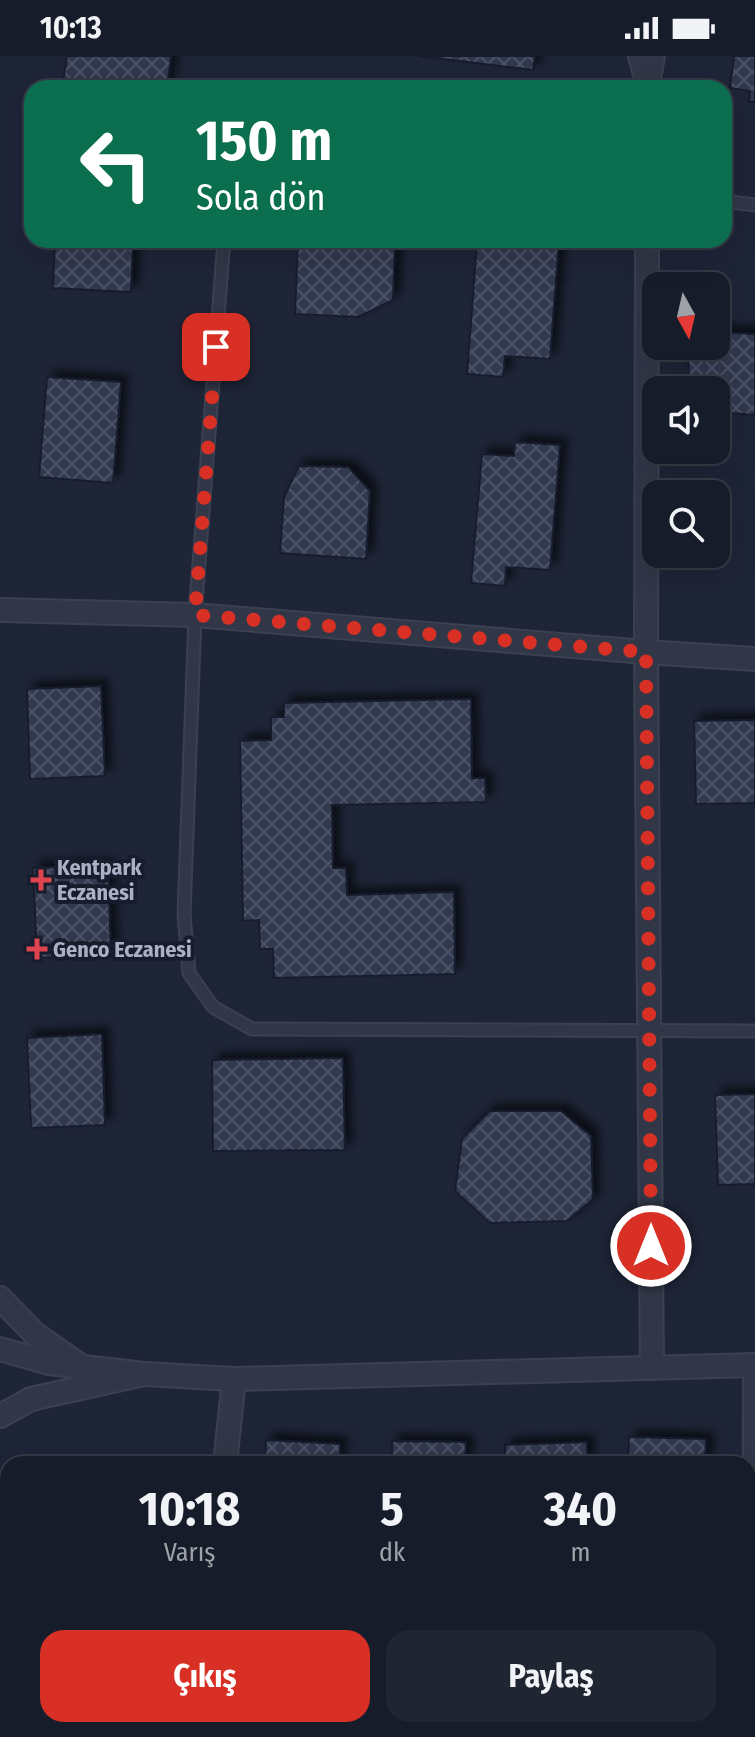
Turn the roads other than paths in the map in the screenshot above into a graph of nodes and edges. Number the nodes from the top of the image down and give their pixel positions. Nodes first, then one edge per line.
1 (640, 56) edge
2 (653, 56) edge
3 (646, 80) edge
4 (649, 80) edge
5 (732, 202) edge
6 (755, 205) edge
7 (223, 248) edge
8 (647, 248) edge
9 (0, 610) edge
10 (195, 615) junction
11 (646, 652) junction
12 (755, 659) edge
13 (755, 1031) edge
14 (649, 1032) junction
15 (0, 1298) edge
16 (0, 1349) edge
17 (755, 1365) edge
18 (83, 1367) junction
19 (652, 1368) junction
20 (144, 1374) junction
21 (234, 1379) junction
22 (0, 1416) edge
23 (226, 1456) edge
24 (755, 1456) edge

1 - 3 street
2 - 4 street
5 - 6 lane
7 - 10 lane
8 - 11 street
9 - 10 street
10 - 11 street
10 - 14 lane
11 - 12 street
11 - 14 street
13 - 14 lane
14 - 19 street
15 - 18 street
16 - 18 street
17 - 19 street
17 - 24 street
18 - 20 street
19 - 21 street
20 - 21 street
20 - 22 street
21 - 23 street

